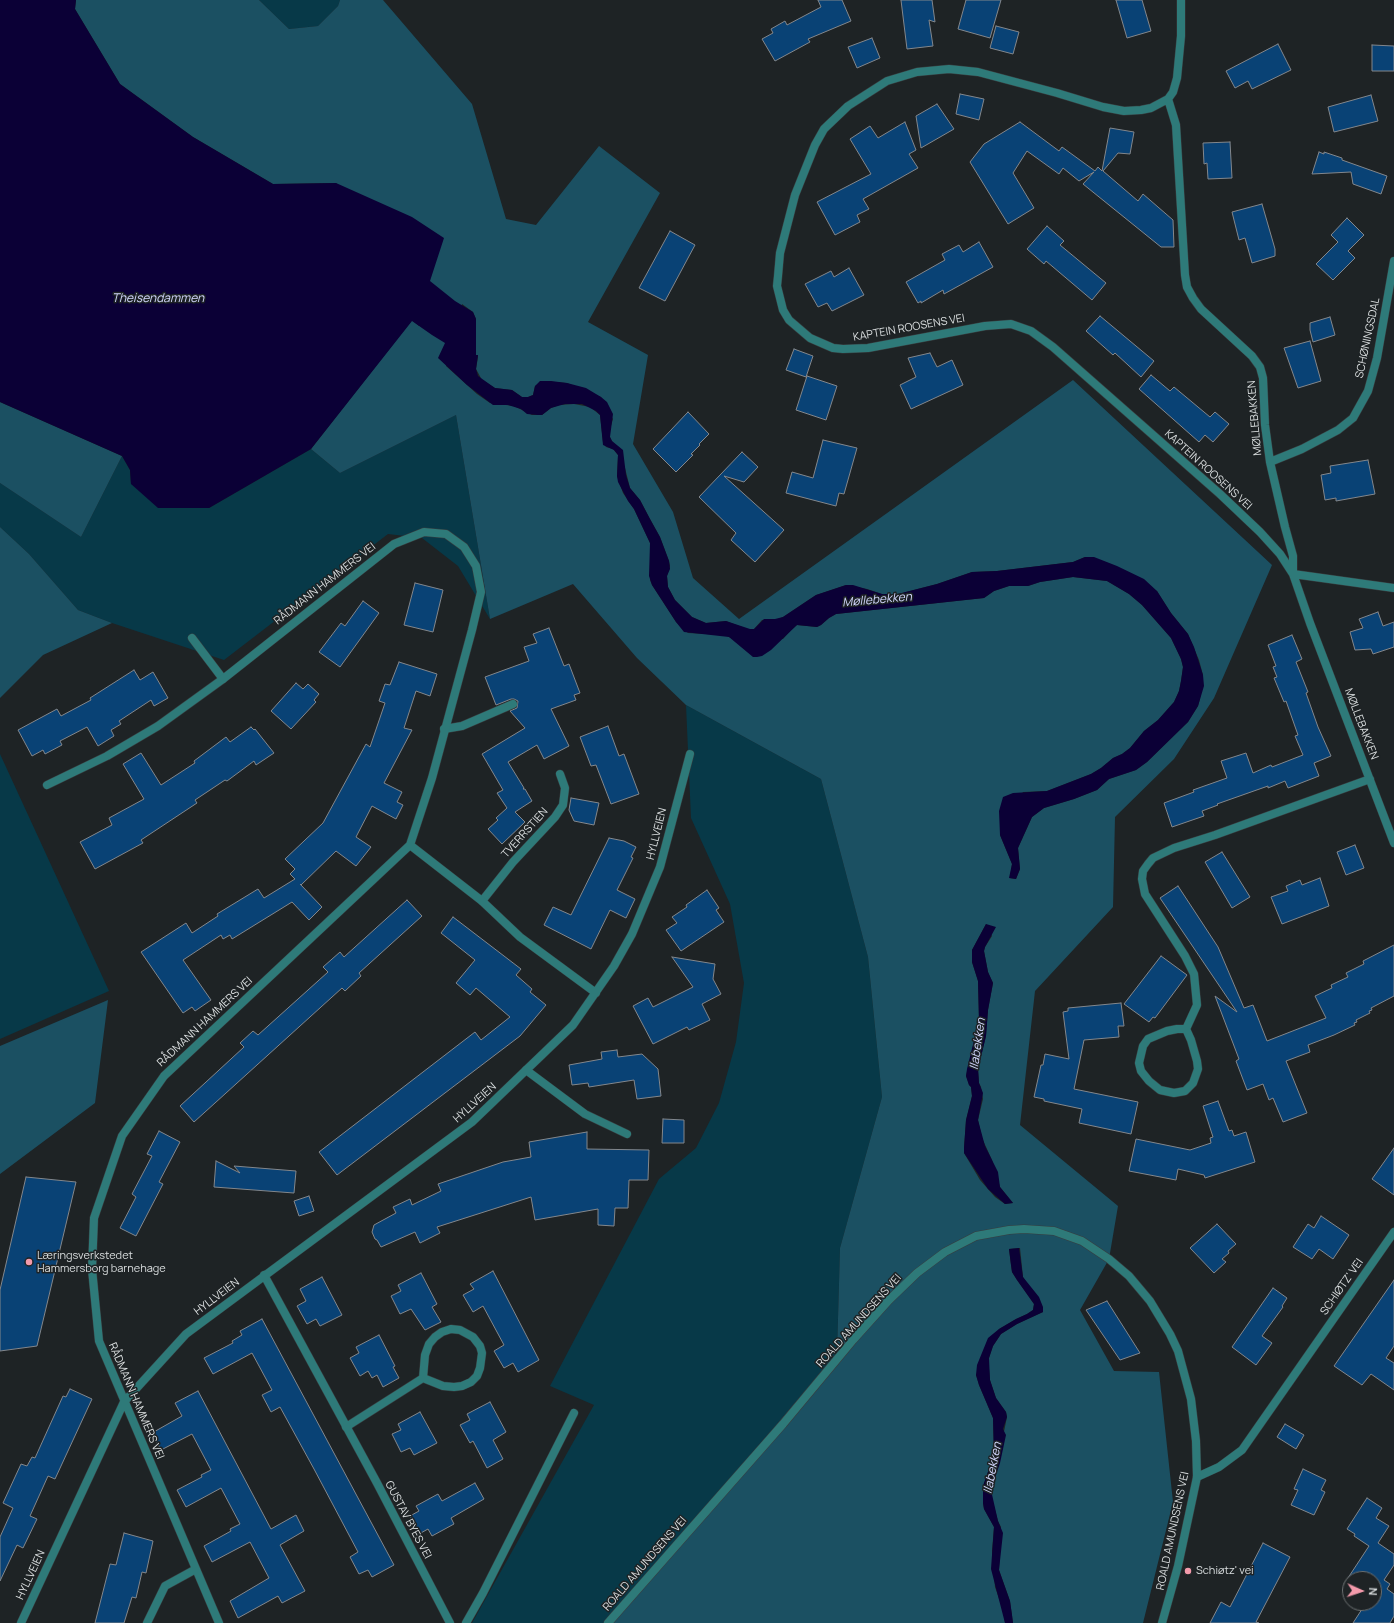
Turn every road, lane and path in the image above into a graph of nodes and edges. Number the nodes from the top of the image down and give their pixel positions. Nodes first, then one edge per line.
1 (1181, 0) edge
2 (1168, 99) junction
3 (1394, 261) edge
4 (1270, 462) junction
5 (1293, 574) junction
6 (1394, 588) edge
7 (192, 638) dead end
8 (223, 679) junction
9 (514, 704) dead end
10 (444, 729) junction
11 (690, 754) dead end
12 (560, 774) dead end
13 (1370, 779) junction
14 (47, 785) dead end
15 (1394, 844) edge
16 (410, 845) junction
17 (482, 901) junction
18 (596, 993) junction
19 (1186, 1029) junction
20 (526, 1070) junction
21 (627, 1134) dead end
22 (1394, 1232) edge
23 (264, 1275) junction
24 (424, 1378) junction
25 (124, 1402) junction
26 (574, 1413) dead end
27 (346, 1427) junction
28 (1197, 1477) junction
29 (196, 1570) junction
30 (21, 1623) edge
31 (147, 1623) edge
32 (219, 1623) edge
33 (450, 1623) edge
34 (466, 1623) edge
35 (608, 1623) edge
36 (1162, 1623) edge

1 - 2 street
2 - 4 street, MØLLEBAKKEN
2 - 5 street, KAPTEIN ROOSENS VEI
3 - 4 street, SCHØNINGSDAL
4 - 5 street, MØLLEBAKKEN
5 - 6 street
5 - 13 street, MØLLEBAKKEN
7 - 8 street
8 - 10 street, RÅDMANN HAMMERS VEI
8 - 14 street, RÅDMANN HAMMERS VEI
9 - 10 street
10 - 16 street, RÅDMANN HAMMERS VEI
11 - 18 street, HYLLVEIEN
12 - 17 street, TVERRSTIEN
13 - 15 street, MØLLEBAKKEN
13 - 19 street
16 - 17 street
16 - 25 street, RÅDMANN HAMMERS VEI
17 - 18 street
18 - 20 street, HYLLVEIEN
19 - 19 street
20 - 21 street
20 - 23 street, HYLLVEIEN
22 - 28 street, SCHIØTZ' VEI
23 - 25 street, HYLLVEIEN
23 - 27 street, GUSTAV BYES VEI
24 - 24 street
24 - 27 street
25 - 29 street, RÅDMANN HAMMERS VEI
25 - 30 street, HYLLVEIEN
26 - 34 street
27 - 33 street, GUSTAV BYES VEI
28 - 35 street, ROALD AMUNDSENS VEI
28 - 36 street, ROALD AMUNDSENS VEI
29 - 31 street
29 - 32 street, RÅDMANN HAMMERS VEI

